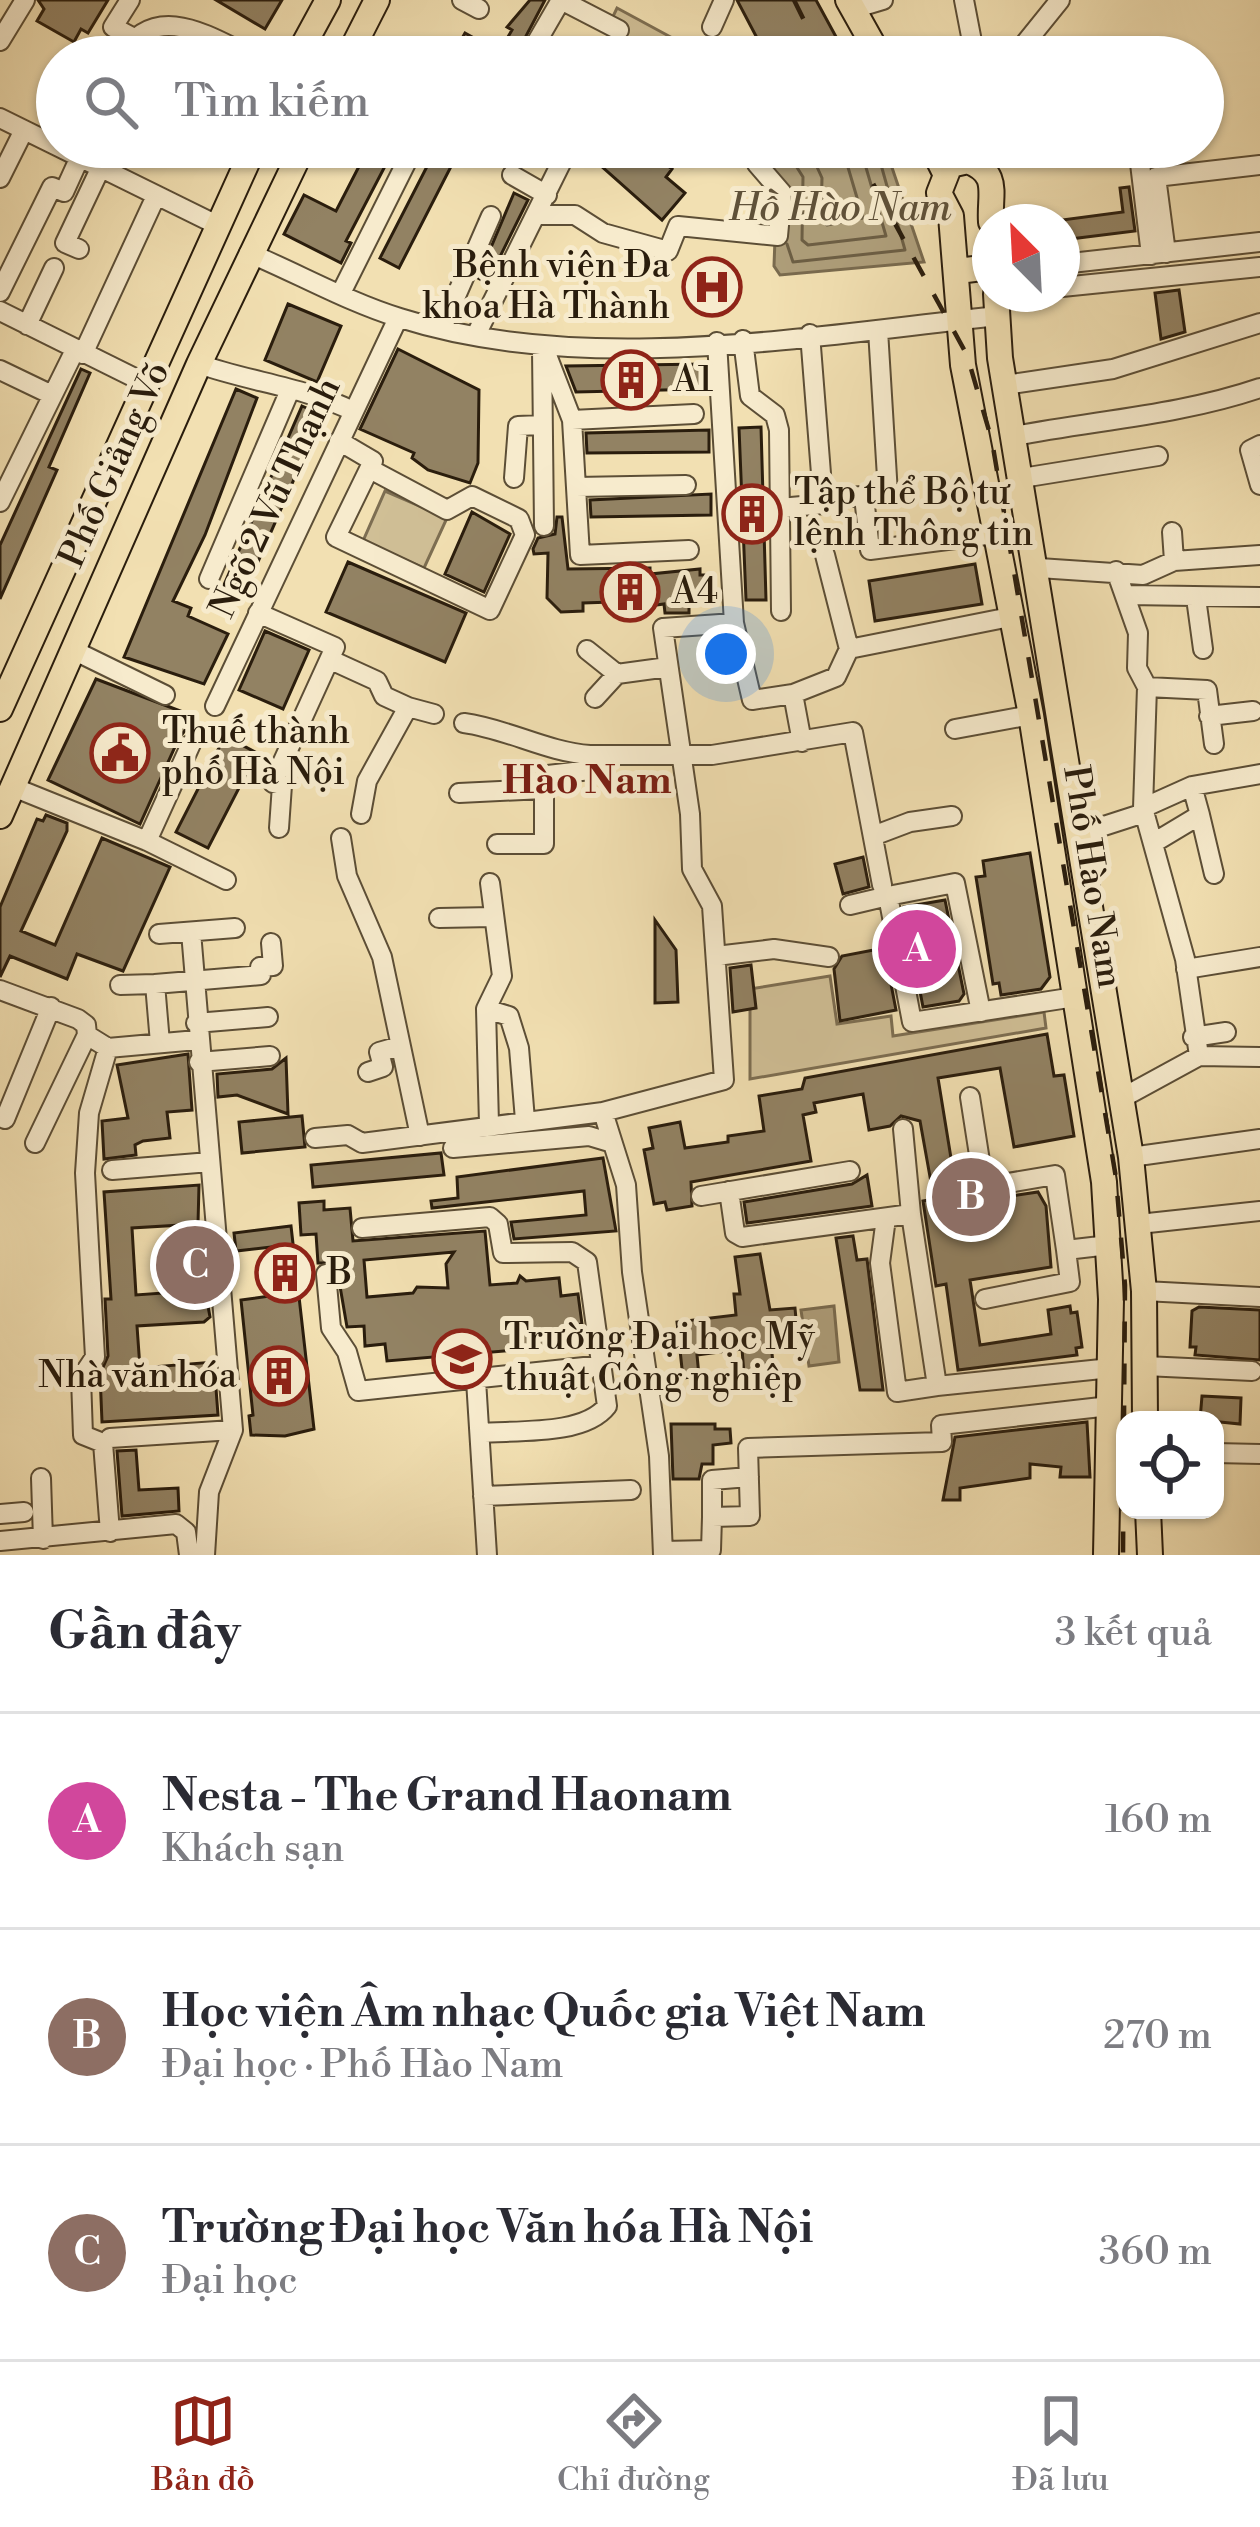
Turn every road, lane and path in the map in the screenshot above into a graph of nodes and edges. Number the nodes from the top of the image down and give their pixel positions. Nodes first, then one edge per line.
1 (25, 0) edge
2 (130, 0) edge
3 (328, 0) edge
4 (377, 0) edge
5 (561, 0) edge
6 (724, 0) edge
7 (884, 0) edge
8 (964, 0) edge
9 (1060, 0) edge
10 (850, 4) edge
11 (712, 27) dead end
12 (620, 30) dead end
13 (130, 36) edge
14 (134, 36) edge
15 (208, 36) edge
16 (308, 36) edge
17 (359, 36) edge
18 (540, 36) edge
19 (868, 36) edge
20 (971, 36) edge
21 (1031, 36) edge
22 (0, 41) edge
23 (0, 118) edge
24 (24, 130) junction
25 (36, 136) edge
26 (1260, 165) edge
27 (75, 168) edge
28 (244, 168) edge
29 (292, 168) edge
30 (404, 168) edge
31 (559, 168) edge
32 (760, 168) edge
33 (942, 168) edge
34 (949, 168) edge
35 (985, 168) edge
36 (1142, 168) edge
37 (100, 169) joint
38 (944, 171) junction
39 (512, 175) dead end
40 (0, 178) edge
41 (547, 195) junction
42 (156, 196) junction
43 (992, 204) edge
44 (540, 215) junction
45 (951, 216) junction
46 (491, 217) dead end
47 (972, 221) edge
48 (217, 225) junction
49 (1260, 242) edge
50 (79, 250) dead end
51 (249, 253) junction
52 (1158, 254) junction
53 (1080, 262) edge
54 (1260, 267) edge
55 (53, 268) dead end
56 (972, 269) edge
57 (958, 271) junction
58 (1080, 285) edge
59 (0, 292) edge
60 (341, 293) junction
61 (0, 311) edge
62 (980, 312) edge
63 (998, 312) edge
64 (398, 318) junction
65 (961, 320) junction
66 (1260, 323) edge
67 (27, 325) junction
68 (442, 328) junction
69 (878, 330) junction
70 (810, 334) junction
71 (476, 335) junction
72 (743, 340) junction
73 (717, 342) junction
74 (543, 345) junction
75 (79, 352) junction
76 (199, 364) junction
77 (0, 370) edge
78 (143, 382) junction
79 (1005, 385) junction
80 (290, 390) junction
81 (1259, 392) edge
82 (52, 395) junction
83 (353, 411) junction
84 (694, 414) dead end
85 (572, 419) junction
86 (541, 425) junction
87 (1015, 436) junction
88 (339, 441) junction
89 (1260, 445) edge
90 (1158, 456) dead end
91 (370, 469) junction
92 (514, 478) dead end
93 (1022, 478) junction
94 (686, 485) dead end
95 (1260, 485) edge
96 (576, 487) junction
97 (864, 499) junction
98 (0, 502) edge
99 (780, 508) junction
100 (544, 526) dead end
101 (1172, 532) dead end
102 (994, 534) junction
103 (689, 550) dead end
104 (825, 555) dead end
105 (1260, 555) edge
106 (1174, 561) junction
107 (1039, 568) junction
108 (1116, 571) junction
109 (1000, 572) junction
110 (209, 579) dead end
111 (1128, 595) junction
112 (1260, 597) edge
113 (1196, 598) junction
114 (781, 611) dead end
115 (258, 613) junction
116 (1010, 617) junction
117 (734, 623) junction
118 (849, 649) junction
119 (1203, 649) dead end
120 (73, 650) junction
121 (587, 650) dead end
122 (331, 660) junction
123 (668, 667) junction
124 (616, 674) junction
125 (1147, 687) junction
126 (1230, 687) dead end
127 (1207, 690) junction
128 (165, 694) dead end
129 (794, 694) junction
130 (595, 698) dead end
131 (1, 704) edge
132 (215, 706) dead end
133 (408, 707) junction
134 (1253, 711) dead end
135 (434, 714) dead end
136 (1030, 715) junction
137 (1209, 716) junction
138 (42, 719) junction
139 (464, 723) dead end
140 (956, 729) dead end
141 (802, 742) junction
142 (191, 744) dead end
143 (1214, 744) dead end
144 (681, 753) junction
145 (590, 755) junction
146 (1260, 774) edge
147 (1192, 786) junction
148 (13, 787) junction
149 (544, 789) junction
150 (459, 793) dead end
151 (1144, 811) junction
152 (361, 814) dead end
153 (1200, 815) junction
154 (0, 816) edge
155 (952, 816) dead end
156 (279, 828) dead end
157 (1078, 834) junction
158 (873, 836) junction
159 (341, 838) dead end
160 (1049, 839) junction
161 (147, 841) junction
162 (1155, 842) junction
163 (497, 844) dead end
164 (1214, 874) dead end
165 (226, 880) dead end
166 (490, 883) dead end
167 (885, 890) junction
168 (850, 905) dead end
169 (493, 917) junction
170 (439, 918) dead end
171 (235, 928) dead end
172 (191, 932) junction
173 (160, 934) dead end
174 (271, 943) dead end
175 (716, 956) junction
176 (829, 956) dead end
177 (1260, 957) edge
178 (1186, 969) junction
179 (193, 982) junction
180 (155, 984) junction
181 (119, 985) dead end
182 (0, 990) edge
183 (1075, 997) junction
184 (51, 1007) junction
185 (486, 1009) junction
186 (981, 1012) junction
187 (268, 1017) dead end
188 (196, 1031) junction
189 (1226, 1033) dead end
190 (87, 1035) junction
191 (160, 1042) junction
192 (400, 1046) junction
193 (1196, 1046) junction
194 (108, 1048) junction
195 (270, 1056) dead end
196 (1260, 1057) edge
197 (200, 1066) junction
198 (368, 1072) dead end
199 (970, 1097) dead end
200 (1122, 1098) junction
201 (1091, 1102) junction
202 (602, 1112) junction
203 (5, 1119) dead end
204 (525, 1120) junction
205 (489, 1124) junction
206 (903, 1129) dead end
207 (420, 1136) junction
208 (315, 1138) dead end
209 (1260, 1139) edge
210 (609, 1142) junction
211 (35, 1143) dead end
212 (453, 1148) dead end
213 (1131, 1157) junction
214 (210, 1162) junction
215 (112, 1170) dead end
216 (850, 1172) dead end
217 (729, 1191) junction
218 (701, 1196) dead end
219 (1260, 1211) edge
220 (911, 1214) junction
221 (886, 1218) junction
222 (1139, 1224) junction
223 (362, 1228) dead end
224 (1109, 1245) junction
225 (1066, 1250) junction
226 (326, 1274) dead end
227 (1144, 1291) junction
228 (1260, 1298) edge
229 (985, 1299) dead end
230 (603, 1365) junction
231 (1145, 1366) junction
232 (1111, 1367) junction
233 (1252, 1371) dead end
234 (476, 1380) junction
235 (937, 1386) junction
236 (1110, 1406) junction
237 (1145, 1411) edge
238 (233, 1430) junction
239 (480, 1433) junction
240 (110, 1438) dead end
241 (1224, 1453) edge
242 (1260, 1454) edge
243 (749, 1477) junction
244 (41, 1478) dead end
245 (631, 1490) dead end
246 (483, 1496) junction
247 (24, 1512) dead end
248 (0, 1514) edge
249 (712, 1517) junction
250 (1149, 1519) edge
251 (110, 1532) junction
252 (43, 1539) junction
253 (0, 1541) edge
254 (663, 1553) edge
255 (1151, 1554) edge
256 (189, 1555) edge
257 (206, 1555) edge
258 (488, 1555) edge
259 (1106, 1555) edge

1 - 22 street
2 - 13 street
3 - 16 main road
4 - 17 main road
5 - 12 street
5 - 18 street
6 - 11 street
7 - 10 street
8 - 20 street
9 - 21 street
10 - 19 main road
14 - 15 street
23 - 24 street
24 - 25 street
24 - 40 street
26 - 52 street
27 - 59 street
28 - 48 main road, Phố Giảng Võ
29 - 51 main road, Phố Giảng Võ
30 - 60 street
31 - 41 street
32 - 44 street
33 - 38 main road, Phố Hào Nam
34 - 38 main road
35 - 43 main road
36 - 52 street
37 - 42 street
37 - 50 street
38 - 45 main road, Phố Hào Nam
39 - 41 street
41 - 44 street
42 - 48 street
42 - 75 street
44 - 71 street
45 - 47 main road
45 - 57 main road, Phố Hào Nam
46 - 68 street
48 - 78 main road, Phố Giảng Võ
49 - 52 street
51 - 60 street
51 - 76 main road, Phố Giảng Võ
52 - 53 street
54 - 58 street
55 - 67 street
56 - 57 main road
57 - 65 main road, Phố Hào Nam
60 - 64 street
61 - 67 street
62 - 65 street
63 - 79 main road, Phố Hào Nam
64 - 68 street
64 - 83 street, Ngõ 2 Vũ Thạnh
65 - 69 street
65 - 102 main road, Phố Hào Nam
66 - 79 street
67 - 75 street
68 - 71 street
69 - 70 street
69 - 97 street
70 - 72 street
70 - 97 street
71 - 74 street
72 - 73 street
72 - 99 street
73 - 74 street
73 - 117 street
74 - 85 street
74 - 86 street
75 - 78 street
75 - 82 street
76 - 80 street
76 - 120 main road, Phố Giảng Võ
77 - 82 street
78 - 131 main road, Phố Giảng Võ
79 - 87 main road, Phố Hào Nam
80 - 83 street
80 - 110 street
81 - 87 street
82 - 98 street
83 - 88 street, Ngõ 2 Vũ Thạnh
84 - 85 street
85 - 96 street
86 - 92 street
86 - 100 street
87 - 93 main road, Phố Hào Nam
88 - 91 street
88 - 115 street, Ngõ 2 Vũ Thạnh
89 - 95 street
90 - 93 street
91 - 91 street
93 - 107 main road, Phố Hào Nam
94 - 96 street
96 - 103 street
97 - 99 street
97 - 102 street
99 - 114 street
101 - 106 street
102 - 109 main road, Phố Hào Nam
104 - 118 street
105 - 106 street
106 - 108 street
107 - 108 street
107 - 109 main road
107 - 157 main road, Phố Hào Nam
108 - 111 street
109 - 116 main road, Phố Hào Nam
111 - 113 street
111 - 125 street
112 - 113 street
113 - 119 street
115 - 122 street
115 - 132 street, Ngõ 2 Vũ Thạnh
116 - 118 street
116 - 136 main road, Phố Hào Nam
117 - 123 street
117 - 129 street
118 - 129 street
120 - 128 street
120 - 138 main road, Phố Giảng Võ
121 - 124 street
122 - 133 street
122 - 156 street
123 - 124 street
123 - 144 street
124 - 130 street
125 - 127 street
125 - 151 street
126 - 127 street
127 - 137 street
129 - 141 street
131 - 138 main road
133 - 135 street
133 - 152 street
134 - 137 street
136 - 140 street
136 - 160 main road, Phố Hào Nam
137 - 143 street
138 - 148 main road, Phố Giảng Võ
139 - 145 street
141 - 144 street
141 - 158 street
142 - 161 street
144 - 145 street
144 - 175 street
145 - 149 street
146 - 147 street
147 - 151 street
147 - 153 street
148 - 154 main road, Phố Giảng Võ
148 - 161 street
149 - 150 street
149 - 163 street
151 - 157 street
151 - 162 street
153 - 162 street
153 - 164 street
155 - 158 street
157 - 160 main road
157 - 200 main road, Phố Hào Nam
158 - 167 street
159 - 192 street
160 - 183 main road, Phố Hào Nam
161 - 165 street
162 - 178 street
166 - 169 street
167 - 168 street
167 - 186 street
167 - 186 street
169 - 170 street
169 - 185 street
171 - 172 street
172 - 173 street
172 - 179 street
174 - 179 street
175 - 176 street
175 - 202 street
177 - 178 street
178 - 193 street
179 - 180 street
179 - 188 street
180 - 181 street
180 - 191 street
182 - 184 street
183 - 186 street
183 - 201 main road, Phố Hào Nam
184 - 190 street
184 - 203 street
185 - 204 street
185 - 205 street
187 - 188 street
188 - 191 street
188 - 197 street
189 - 193 street
190 - 194 street
190 - 211 street
191 - 194 street
192 - 198 street
192 - 207 street
193 - 196 street
193 - 200 street
194 - 251 street
195 - 197 street
197 - 214 street
199 - 225 street
200 - 201 main road
200 - 213 main road, Phố Hào Nam
201 - 224 main road, Phố Hào Nam
202 - 204 street
202 - 210 street
204 - 205 street
205 - 207 street
206 - 220 street
207 - 208 street
209 - 213 street
210 - 212 street
210 - 254 street
213 - 222 main road, Phố Hào Nam
214 - 215 street
214 - 238 street
216 - 217 street
217 - 218 street
217 - 221 street
219 - 222 street
220 - 221 street
220 - 235 street
221 - 235 street
222 - 227 main road, Phố Hào Nam
223 - 230 street
224 - 225 street
224 - 232 main road, Phố Hào Nam
225 - 229 street
226 - 234 street
227 - 228 street
227 - 231 main road, Phố Hào Nam
230 - 234 street
230 - 239 street
231 - 232 main road
231 - 233 street
231 - 237 main road, Phố Hào Nam
232 - 235 street
232 - 236 main road, Phố Hào Nam
234 - 239 street
236 - 243 street
236 - 259 main road, Phố Hào Nam
238 - 240 street
238 - 257 street
239 - 246 street
241 - 242 street
243 - 249 street
243 - 249 street
244 - 252 street
245 - 246 street
246 - 258 street
247 - 248 street
249 - 254 street
250 - 255 main road
251 - 252 street
251 - 256 street
252 - 253 street

